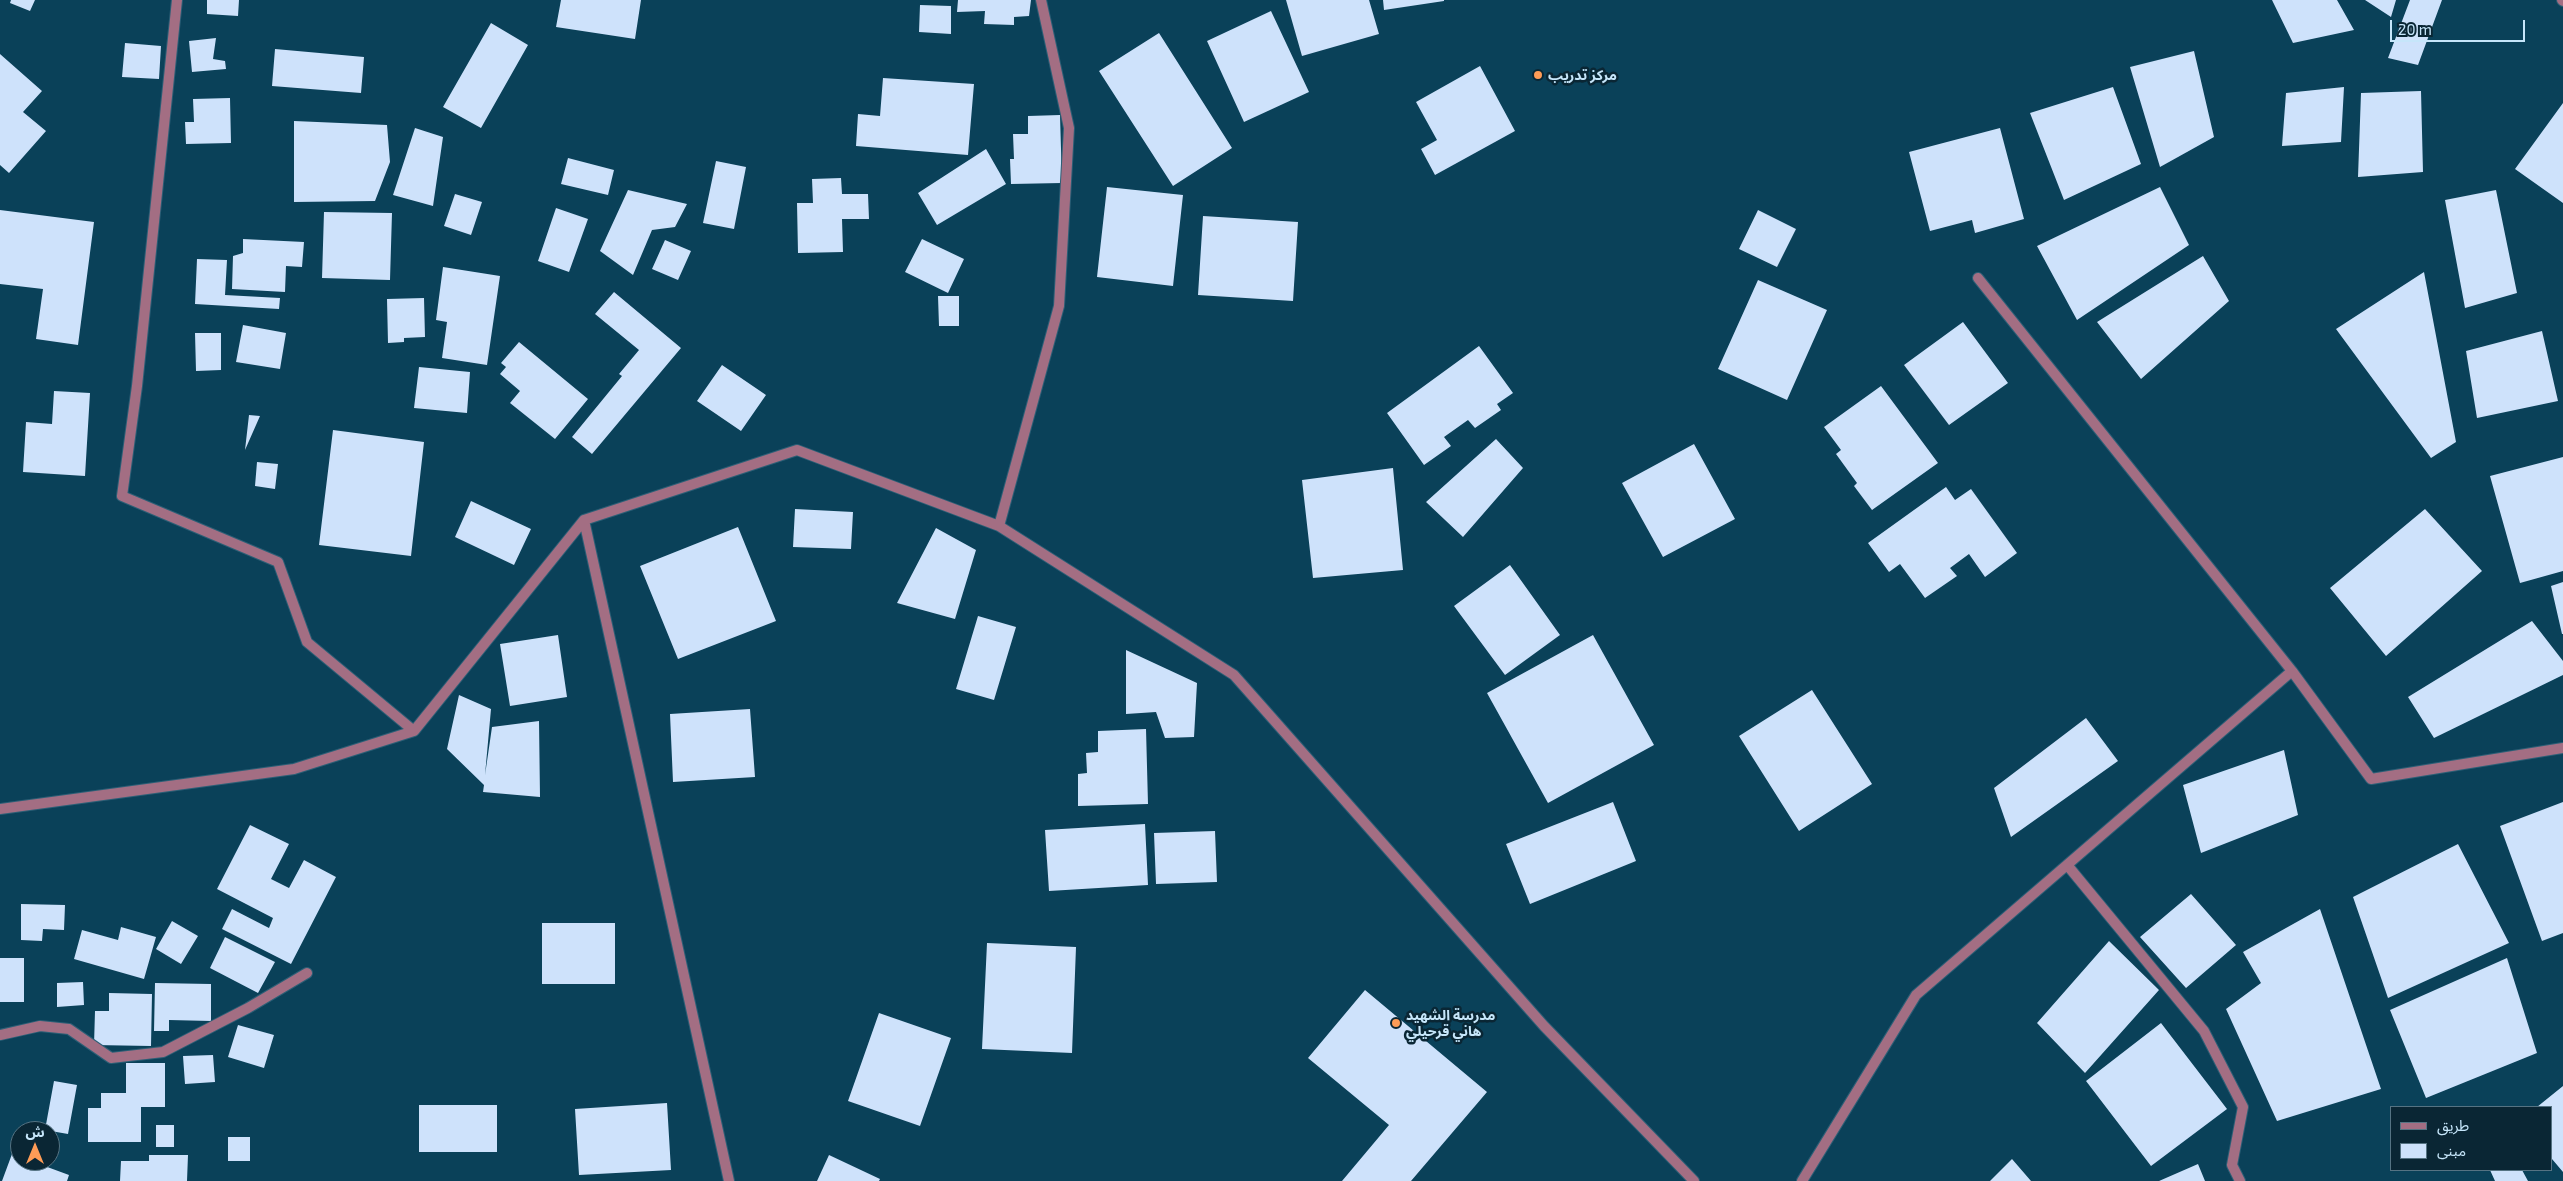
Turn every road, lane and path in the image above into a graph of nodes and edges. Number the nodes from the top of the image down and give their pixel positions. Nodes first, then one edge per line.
1 (177, 0) edge
2 (1041, 0) edge
3 (1978, 278) dead end
4 (584, 520) junction
5 (999, 526) junction
6 (2292, 671) junction
7 (414, 731) junction
8 (2563, 748) edge
9 (0, 809) edge
10 (2068, 866) junction
11 (306, 973) dead end
12 (0, 1035) edge
13 (729, 1181) edge
14 (1694, 1181) edge
15 (1802, 1181) edge
16 (2240, 1181) edge

1 - 7 street
2 - 5 street
3 - 6 street
4 - 5 street
4 - 7 street
4 - 13 street
5 - 14 street
6 - 8 street
6 - 10 street
7 - 9 street
10 - 15 street
10 - 16 street
11 - 12 street

